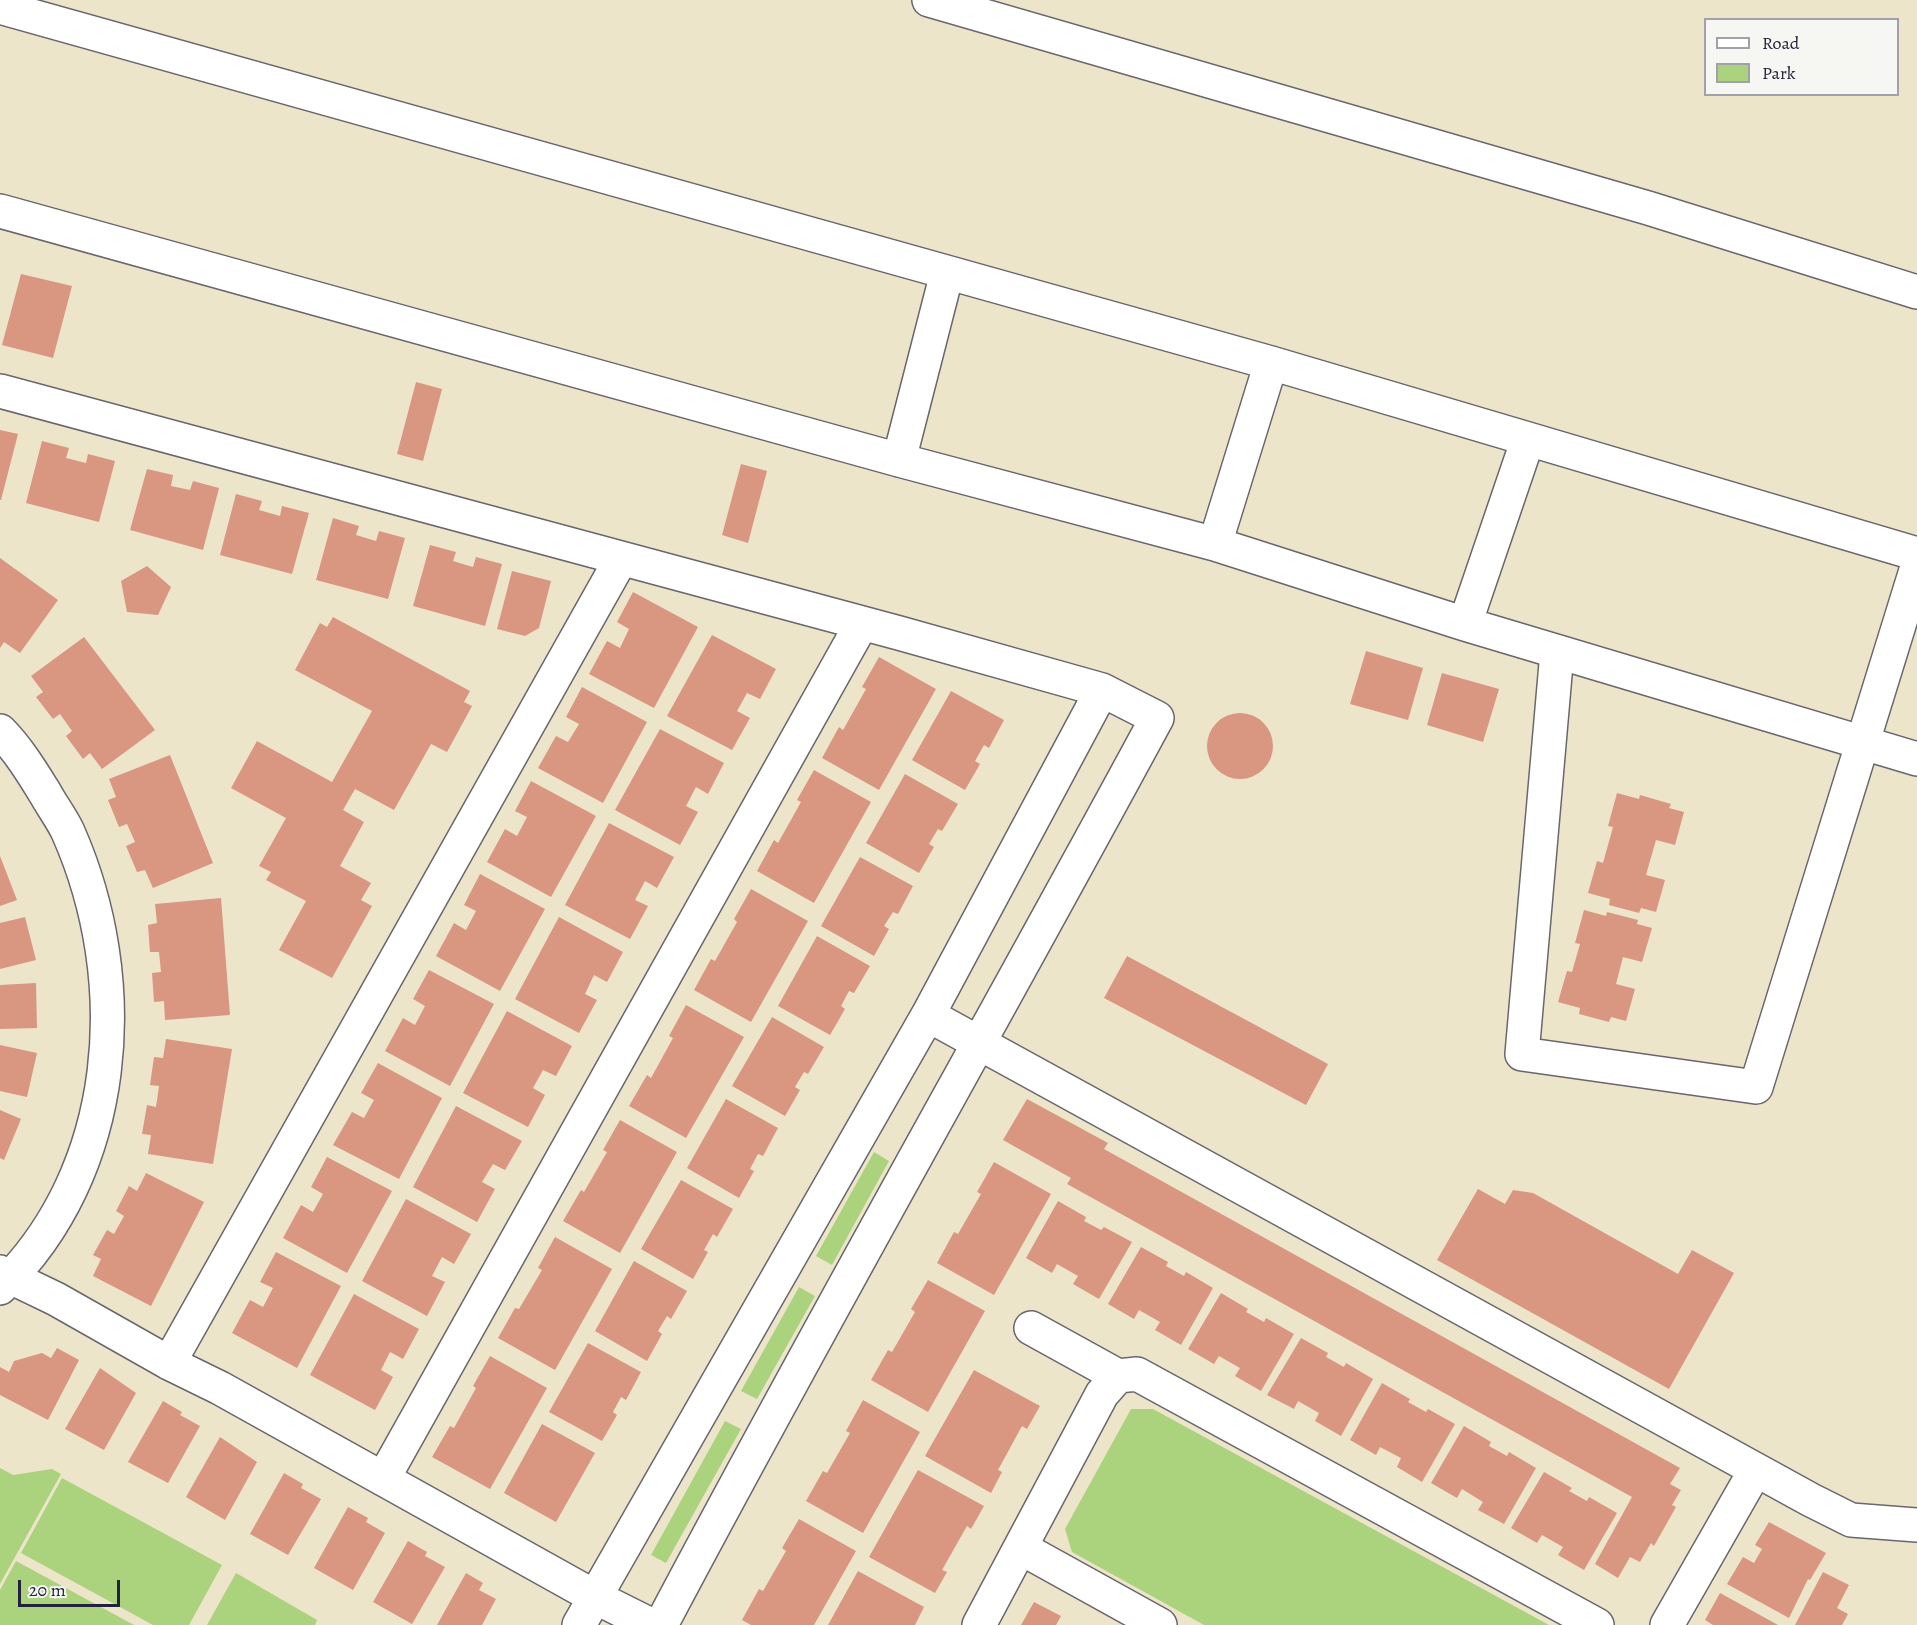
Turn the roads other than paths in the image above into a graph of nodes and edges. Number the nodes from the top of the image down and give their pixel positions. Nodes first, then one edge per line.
1 (929, 0) edge
2 (0, 7) edge
3 (0, 211) edge
4 (947, 273) junction
5 (1917, 292) edge
6 (1271, 363) junction
7 (0, 391) edge
8 (1528, 439) junction
9 (899, 460) junction
10 (1215, 544) junction
11 (1917, 554) edge
12 (621, 559) junction
13 (1917, 567) edge
14 (862, 623) junction
15 (1465, 624) junction
16 (1557, 652) junction
17 (1102, 690) junction
18 (0, 730) edge
19 (1864, 744) junction
20 (1917, 759) edge
21 (928, 1016) junction
22 (980, 1045) junction
23 (3, 1280) edge
24 (1031, 1328) dead end
25 (169, 1363) junction
26 (1118, 1376) junction
27 (1755, 1471) junction
28 (383, 1479) junction
29 (1917, 1525) edge
30 (1021, 1548) junction
31 (595, 1597) junction
32 (579, 1625) edge
33 (651, 1625) edge
34 (661, 1625) edge
35 (979, 1625) edge
36 (1160, 1625) edge
37 (1597, 1625) edge
38 (1667, 1625) edge

1 - 5 street
2 - 4 street
3 - 9 street
4 - 6 street
4 - 9 street
6 - 8 street
6 - 10 street
7 - 12 street
8 - 11 street
8 - 15 street
9 - 10 street
10 - 15 street
12 - 14 street
12 - 25 street
13 - 19 street
14 - 17 street
14 - 28 street
15 - 16 street
16 - 19 street
16 - 19 street
17 - 21 street
17 - 22 street
18 - 23 street
19 - 20 street
21 - 22 street
21 - 31 street
22 - 27 street
22 - 34 street
23 - 25 street
24 - 26 street
25 - 28 street
26 - 30 street
26 - 37 street
27 - 29 street
27 - 38 street
28 - 31 street
30 - 35 street
30 - 36 street
31 - 32 street
31 - 33 street

